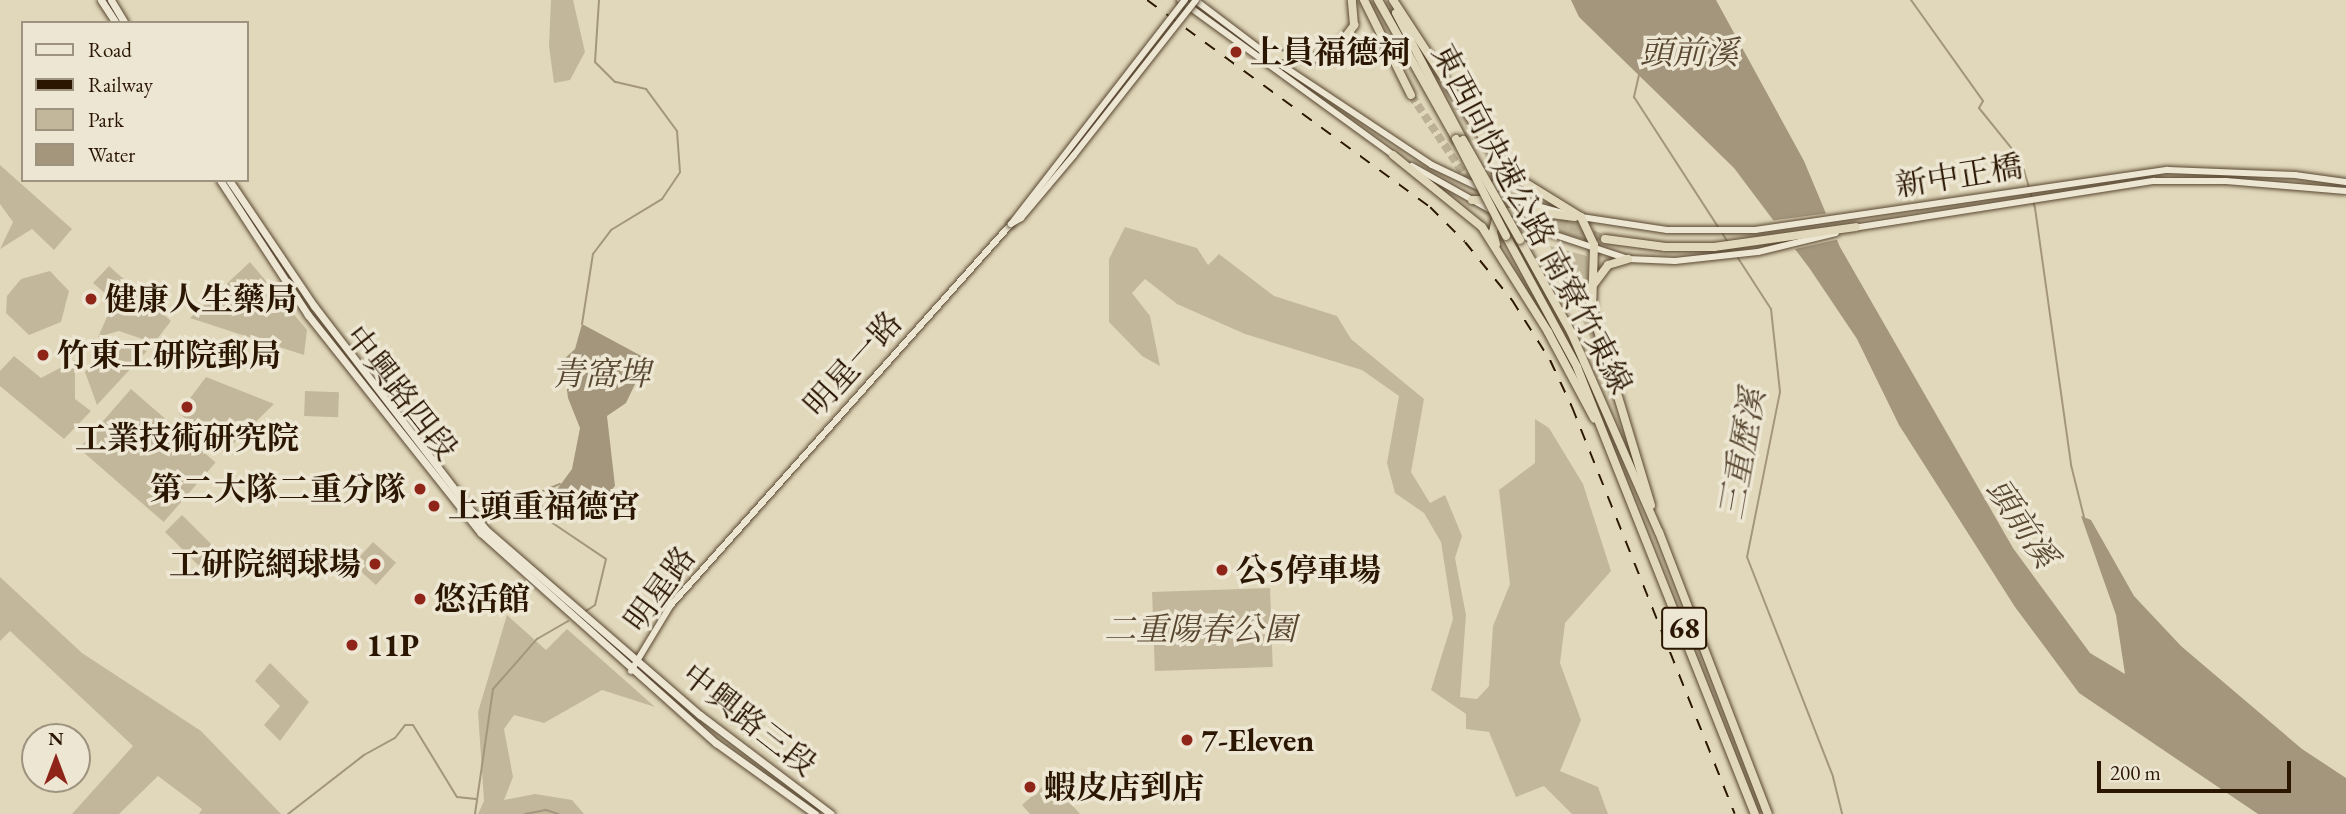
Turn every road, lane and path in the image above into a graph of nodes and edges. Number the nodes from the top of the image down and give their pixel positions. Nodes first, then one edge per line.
1 (101, 0) edge
2 (111, 0) edge
3 (1180, 0) edge
4 (1185, 0) edge
5 (1196, 0) edge
6 (1352, 0) edge
7 (1364, 0) edge
8 (1378, 0) edge
9 (1391, 0) edge
10 (115, 21) edge
11 (124, 21) edge
12 (1267, 54) junction
13 (1411, 94) tunnel mouth
14 (1460, 140) junction
15 (1493, 153) junction
16 (1393, 155) junction
17 (221, 182) edge
18 (230, 182) edge
19 (2346, 182) edge
20 (2346, 191) edge
21 (1493, 194) junction
22 (1472, 200) junction
23 (1497, 214) junction
24 (1581, 217) junction
25 (1011, 224) junction
26 (1856, 227) junction
27 (1605, 239) tunnel mouth
28 (1594, 249) junction
29 (1498, 252) junction
30 (1628, 259) junction
31 (1590, 289) junction
32 (1608, 444) junction
33 (1660, 532) junction
34 (731, 537) joint
35 (639, 661) junction
36 (631, 671) junction
37 (815, 814) edge
38 (831, 814) edge
39 (1755, 814) edge
40 (1768, 814) edge

1 - 10 main road
2 - 11 main road
3 - 16 street, 新中正橋
4 - 25 street, 明星一路, bridge
5 - 12 street, 新中正橋
5 - 25 street, 明星一路, bridge
6 - 12 highway
7 - 13 highway
8 - 14 highway, 東西向快速公路 南寮竹東線 / 68
9 - 14 highway, 東西向快速公路 南寮竹東線 / 68
9 - 15 highway
12 - 21 street, 新中正橋
14 - 32 highway, 東西向快速公路 南寮竹東線 / 68, bridge
14 - 33 highway, 東西向快速公路 南寮竹東線 / 68, bridge
15 - 21 highway
15 - 24 highway
16 - 22 street, 新中正橋
16 - 29 highway
17 - 36 main road, 中興路四段
18 - 35 main road, 中興路四段
19 - 24 street, 新中正橋
20 - 26 street, 新中正橋
21 - 22 highway
21 - 24 street, 新中正橋
22 - 23 street, 新中正橋
23 - 24 highway
23 - 28 street, 新中正橋
23 - 29 highway
24 - 28 highway
25 - 34 street, 明星一路
26 - 27 highway
26 - 30 street, 新中正橋
28 - 30 street, 新中正橋
28 - 31 highway
29 - 32 highway
30 - 31 highway
31 - 33 highway
32 - 39 highway, 東西向快速公路 南寮竹東線 / 68
33 - 40 highway, 東西向快速公路 南寮竹東線 / 68
34 - 35 street, 明星路
35 - 36 street, 明星路
35 - 38 main road, 中興路三段
36 - 37 main road, 中興路三段

